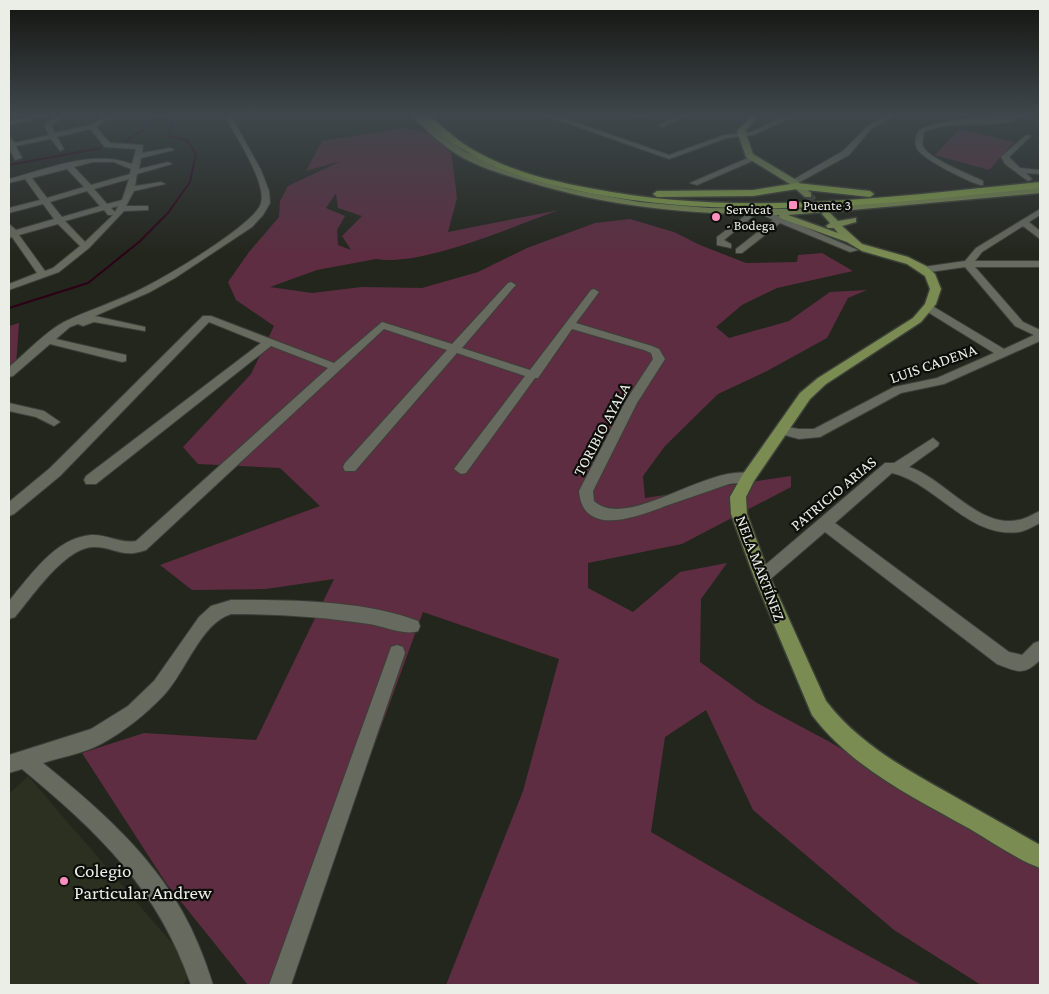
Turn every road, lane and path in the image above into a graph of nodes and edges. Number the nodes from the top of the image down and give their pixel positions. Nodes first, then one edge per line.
1 (86, 162) edge
2 (116, 162) edge
3 (136, 162) edge
4 (251, 162) edge
5 (482, 162) edge
6 (495, 162) edge
7 (513, 162) edge
8 (745, 162) edge
9 (759, 162) edge
10 (831, 162) edge
11 (942, 162) edge
12 (1010, 162) edge
13 (168, 164) dead end
14 (68, 165) junction
15 (1016, 170) junction
16 (133, 172) junction
17 (1040, 172) edge
18 (28, 176) junction
19 (1028, 179) junction
20 (1040, 179) edge
21 (9, 181) edge
22 (694, 183) dead end
23 (980, 183) junction
24 (161, 184) dead end
25 (795, 184) junction
26 (1040, 185) edge
27 (88, 188) junction
28 (130, 189) junction
29 (1040, 190) edge
30 (645, 194) junction
31 (872, 194) junction
32 (808, 195) tunnel mouth
33 (46, 200) junction
34 (868, 206) junction
35 (106, 207) junction
36 (145, 208) dead end
37 (122, 209) junction
38 (9, 211) edge
39 (758, 212) junction
40 (1040, 212) edge
41 (827, 214) tunnel mouth
42 (775, 216) junction
43 (61, 220) junction
44 (853, 220) junction
45 (1022, 222) junction
46 (810, 224) junction
47 (837, 224) junction
48 (11, 232) edge
49 (1040, 236) edge
50 (850, 242) junction
51 (86, 246) junction
52 (728, 246) dead end
53 (739, 251) dead end
54 (968, 264) junction
55 (1040, 264) edge
56 (923, 270) junction
57 (44, 276) junction
58 (511, 285) dead end
59 (9, 287) edge
60 (594, 292) dead end
61 (930, 309) junction
62 (570, 325) junction
63 (66, 326) junction
64 (141, 329) dead end
65 (1040, 336) edge
66 (46, 340) junction
67 (268, 342) junction
68 (455, 349) junction
69 (1004, 354) junction
70 (122, 358) dead end
71 (335, 367) junction
72 (9, 373) edge
73 (534, 375) junction
74 (9, 408) edge
75 (54, 422) dead end
76 (781, 430) junction
77 (933, 443) dead end
78 (350, 467) dead end
79 (461, 468) dead end
80 (897, 468) junction
81 (748, 478) junction
82 (91, 480) dead end
83 (9, 510) edge
84 (1040, 517) edge
85 (824, 523) junction
86 (762, 577) junction
87 (9, 612) edge
88 (412, 626) dead end
89 (1040, 649) edge
90 (397, 653) dead end
91 (16, 761) edge
92 (1040, 857) edge
93 (202, 985) edge
94 (280, 985) edge

1 - 14 street
2 - 16 street
3 - 16 street
4 - 63 street
5 - 39 main road
6 - 26 highway
7 - 30 highway
8 - 22 street
9 - 25 main road
10 - 25 street
11 - 23 street
12 - 15 street
13 - 16 street
14 - 18 street
14 - 27 street
15 - 17 street
15 - 19 street
16 - 27 street
16 - 28 street
18 - 21 street
18 - 33 street
19 - 20 highway
19 - 23 highway
23 - 31 highway
24 - 28 street
25 - 30 highway
25 - 31 highway
25 - 32 main road
27 - 33 street
27 - 35 street
28 - 37 street
29 - 34 main road
30 - 31 highway
33 - 38 street
33 - 43 street
34 - 42 main road
34 - 44 main road
35 - 37 street
35 - 37 street
35 - 43 street
36 - 37 street
37 - 51 street
39 - 42 main road
39 - 52 street
40 - 45 street
41 - 47 main road
42 - 46 main road
42 - 50 street
42 - 53 street
43 - 48 street
43 - 51 street
44 - 47 main road
44 - 50 main road
45 - 49 street
45 - 54 street
46 - 47 main road
46 - 50 main road
47 - 50 main road
48 - 57 street
50 - 56 main road
51 - 57 street
54 - 55 street
54 - 56 street
54 - 65 street
56 - 61 main road
57 - 59 street
58 - 68 street
60 - 62 street
61 - 69 street
61 - 76 main road, NELA MARTÍNEZ
62 - 73 street
62 - 81 street, TORIBIO AYALA
63 - 64 street
63 - 66 street
65 - 69 street, LUIS CADENA
66 - 70 street
66 - 72 street
67 - 71 street
67 - 82 street
67 - 83 street
68 - 71 street
68 - 73 street
68 - 78 street
69 - 76 street, LUIS CADENA
71 - 87 street
73 - 79 street
74 - 75 street
76 - 81 main road, NELA MARTÍNEZ
77 - 80 street
80 - 84 street, PATRICIO ARIAS
80 - 85 street, PATRICIO ARIAS
81 - 86 main road, NELA MARTÍNEZ
85 - 86 street, PATRICIO ARIAS
85 - 89 street
86 - 92 main road, NELA MARTÍNEZ
88 - 91 street
90 - 94 street
91 - 93 street

